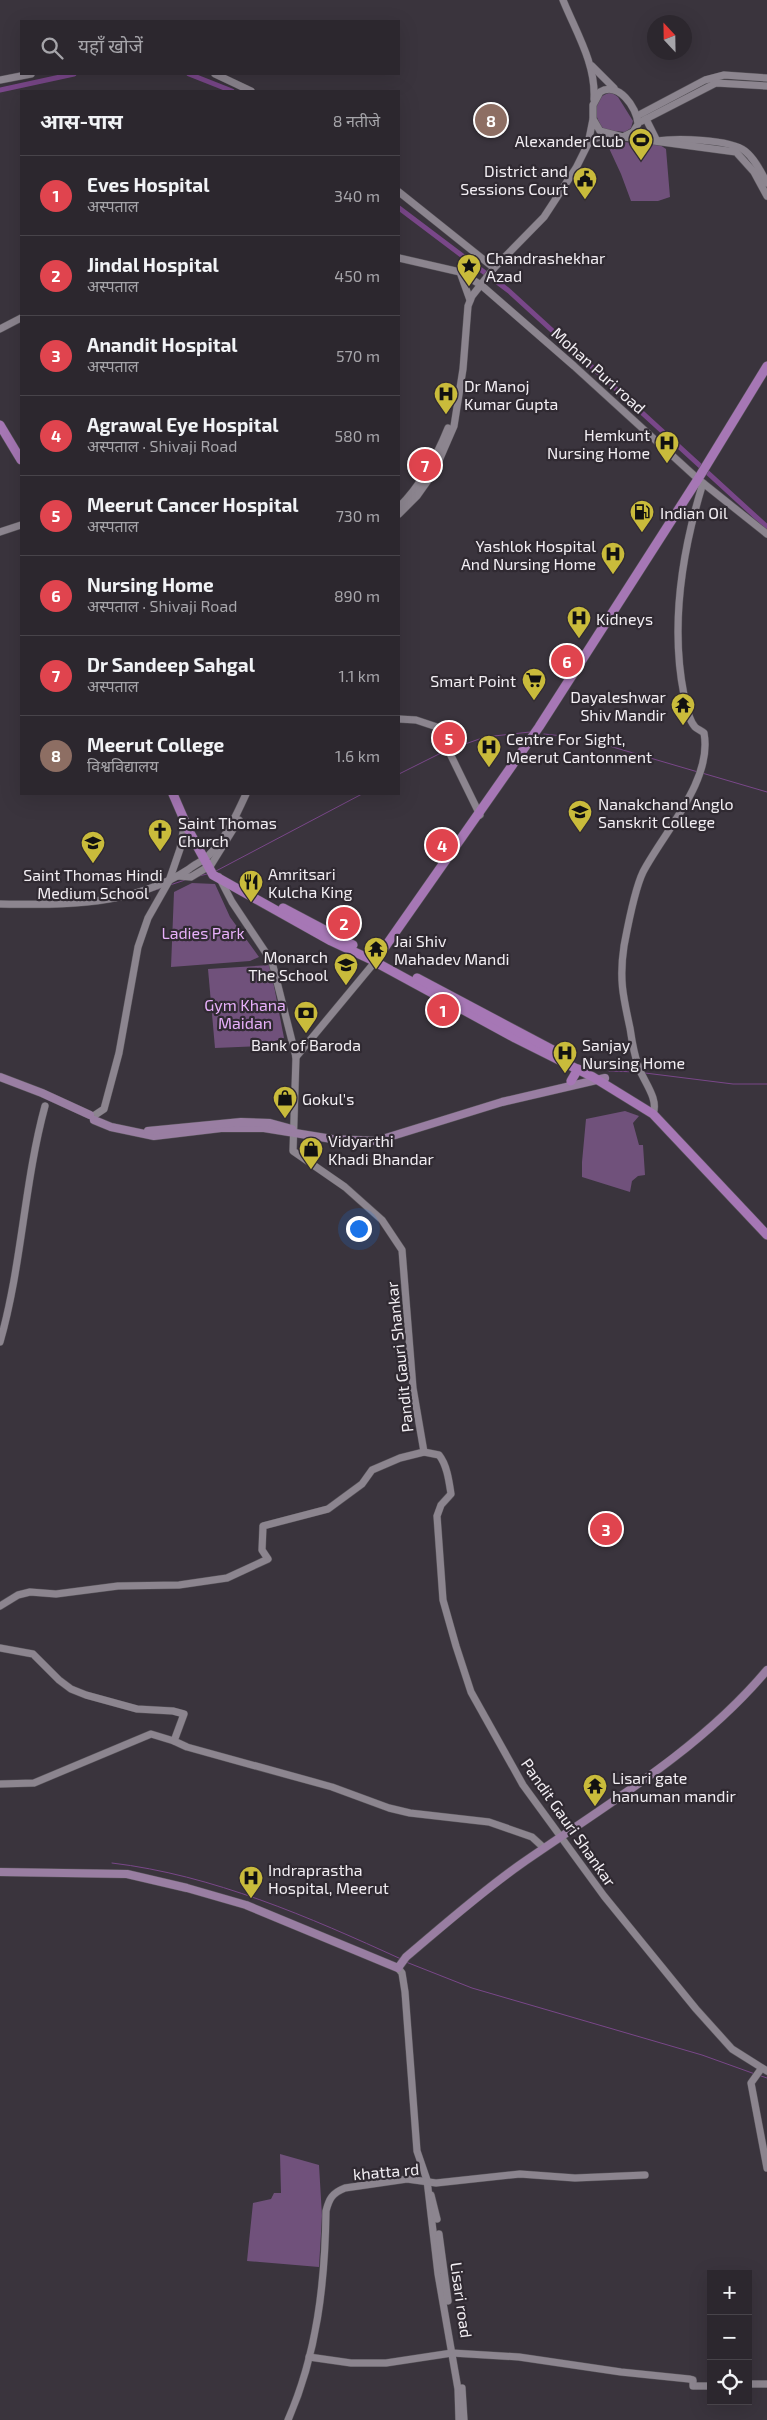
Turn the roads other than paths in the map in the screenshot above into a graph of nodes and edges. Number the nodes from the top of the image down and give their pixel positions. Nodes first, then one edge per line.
1 (563, 0) edge
2 (590, 64) junction
3 (26, 75) edge
4 (217, 75) edge
5 (767, 78) edge
6 (0, 80) edge
7 (767, 86) edge
8 (249, 90) edge
9 (616, 90) junction
10 (594, 102) junction
11 (593, 119) junction
12 (646, 119) junction
13 (637, 120) junction
14 (610, 134) junction
15 (623, 137) junction
16 (656, 141) junction
17 (588, 144) junction
18 (767, 183) edge
19 (400, 193) edge
20 (767, 196) edge
21 (400, 258) edge
22 (493, 270) junction
23 (460, 272) junction
24 (481, 285) junction
25 (470, 300) junction
26 (467, 311) junction
27 (20, 319) edge
28 (0, 329) edge
29 (767, 366) edge
30 (767, 373) edge
31 (0, 416) edge
32 (0, 425) edge
33 (728, 433) junction
34 (20, 454) edge
35 (20, 455) edge
36 (701, 479) junction
37 (400, 506) edge
38 (400, 513) edge
39 (20, 525) edge
40 (0, 532) edge
41 (767, 534) edge
42 (400, 719) edge
43 (173, 795) edge
44 (179, 795) edge
45 (246, 795) edge
46 (250, 795) edge
47 (479, 815) junction
48 (184, 821) junction
49 (212, 869) junction
50 (168, 880) junction
51 (0, 904) edge
52 (377, 960) junction
53 (296, 1057) junction
54 (578, 1070) junction
55 (0, 1077) edge
56 (599, 1078) junction
57 (571, 1081) junction
58 (45, 1106) dead end
59 (654, 1111) junction
60 (94, 1117) junction
61 (293, 1131) junction
62 (766, 1229) edge
63 (0, 1342) edge
64 (424, 1452) junction
65 (0, 1606) edge
66 (0, 1648) edge
67 (767, 1670) edge
68 (174, 1741) junction
69 (0, 1784) edge
70 (560, 1838) junction
71 (544, 1848) junction
72 (0, 1872) edge
73 (402, 1963) junction
74 (761, 2072) edge
75 (767, 2168) edge
76 (645, 2175) dead end
77 (427, 2183) junction
78 (454, 2353) junction
79 (309, 2357) junction
80 (752, 2384) edge
81 (767, 2384) edge
82 (707, 2386) edge
83 (288, 2420) edge
84 (459, 2420) edge
85 (464, 2420) edge

1 - 2 street
2 - 9 street
2 - 10 street
3 - 6 street
4 - 8 street
5 - 13 street
7 - 12 street
9 - 10 street
9 - 13 street
10 - 11 street
11 - 14 street
11 - 17 street
12 - 13 street
12 - 16 street
13 - 15 street
14 - 15 street
14 - 17 street
15 - 16 street
16 - 18 street
16 - 20 street
17 - 22 street
19 - 22 street
21 - 23 street, Mohan Puri road
22 - 24 street
23 - 24 street, Mohan Puri road
23 - 25 street
24 - 25 street
24 - 36 street, Mohan Puri road
25 - 26 street
26 - 37 street
26 - 38 street
27 - 28 street
29 - 33 main road
30 - 33 main road
31 - 34 main road
32 - 35 main road
33 - 36 main road
36 - 41 street, Mohan Puri road
36 - 47 main road
36 - 59 street
39 - 40 street
42 - 47 street
43 - 48 main road
44 - 49 main road
45 - 49 street
46 - 49 street
47 - 52 main road
48 - 49 main road
48 - 50 street
49 - 50 street
49 - 52 main road
49 - 53 street, Pandit Gauri Shankar
50 - 51 street
50 - 60 street
52 - 53 street
52 - 54 main road
52 - 56 main road
53 - 61 street, Pandit Gauri Shankar
54 - 56 main road
54 - 57 main road
55 - 60 main road
56 - 57 main road
56 - 59 main road
56 - 61 main road
57 - 61 main road
58 - 63 street
59 - 62 main road
60 - 61 main road
61 - 64 street, Pandit Gauri Shankar
64 - 65 street
64 - 70 street, Pandit Gauri Shankar
66 - 68 street
67 - 70 main road
68 - 69 street
68 - 71 street
70 - 71 main road
70 - 74 street, Pandit Gauri Shankar
71 - 73 main road
72 - 73 main road
73 - 77 street, Lisari road
74 - 75 street
76 - 77 street, khatta rd
77 - 78 street, Lisari road
77 - 79 street, khatta rd
78 - 79 street
78 - 82 street
78 - 84 street, Lisari road
78 - 85 street, Lisari road
79 - 83 street, khatta rd
80 - 81 street

